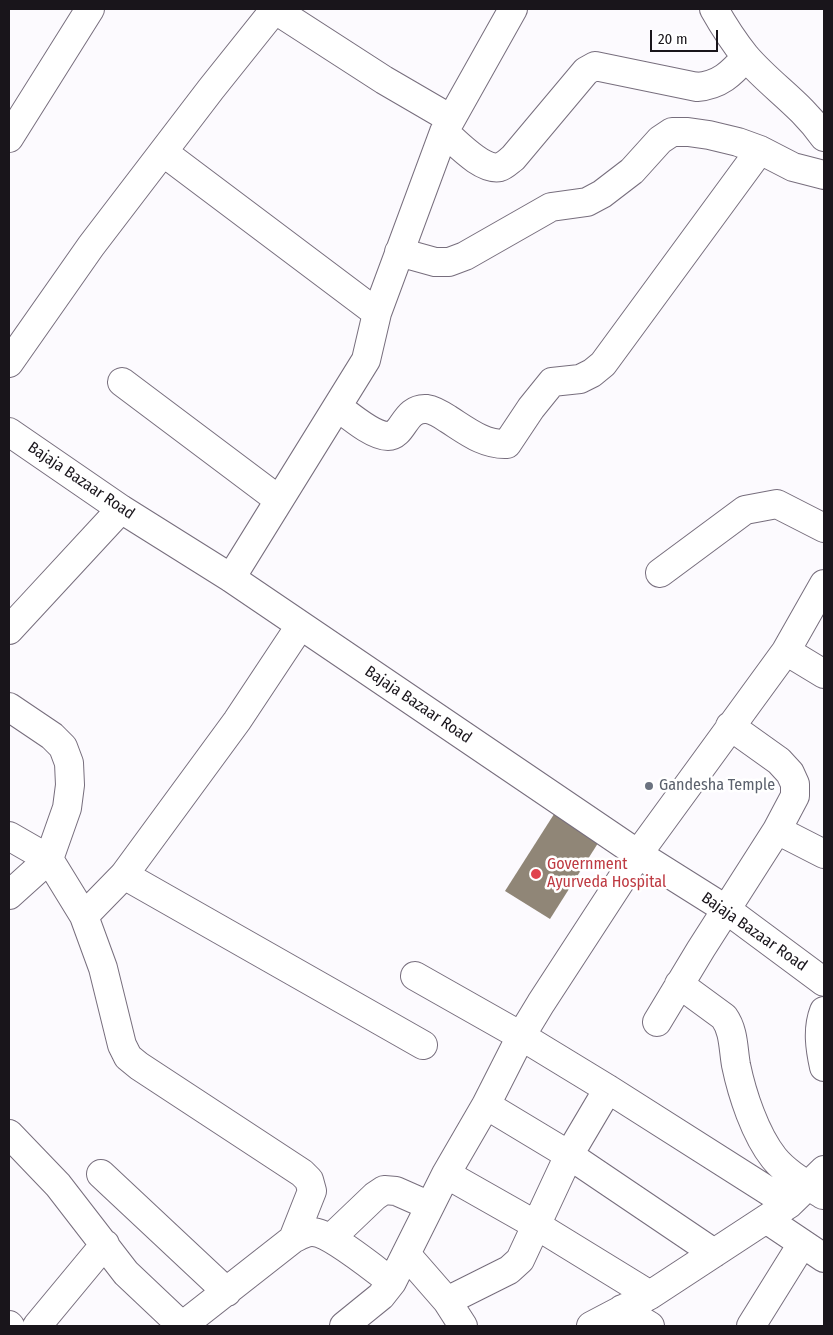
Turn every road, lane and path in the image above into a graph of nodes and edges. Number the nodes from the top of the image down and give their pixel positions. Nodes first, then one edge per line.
1 (90, 9) edge
2 (275, 9) edge
3 (513, 9) edge
4 (714, 9) edge
5 (746, 57) junction
6 (447, 126) junction
7 (824, 136) edge
8 (9, 138) edge
9 (760, 150) junction
10 (164, 152) junction
11 (824, 175) edge
12 (399, 252) junction
13 (377, 313) junction
14 (9, 363) edge
15 (122, 382) dead end
16 (338, 407) junction
17 (9, 432) edge
18 (279, 500) junction
19 (121, 509) junction
20 (824, 528) edge
21 (660, 573) dead end
22 (231, 578) junction
23 (824, 584) edge
24 (817, 607) edge
25 (300, 626) junction
26 (9, 630) edge
27 (786, 650) junction
28 (824, 674) edge
29 (9, 706) edge
30 (730, 726) junction
31 (777, 830) junction
32 (9, 836) edge
33 (638, 854) junction
34 (824, 854) edge
35 (49, 859) junction
36 (124, 875) junction
37 (9, 895) edge
38 (727, 910) junction
39 (84, 916) junction
40 (414, 976) dead end
41 (824, 982) edge
42 (679, 984) junction
43 (824, 1011) edge
44 (658, 1022) dead end
45 (521, 1036) junction
46 (423, 1045) dead end
47 (824, 1067) edge
48 (608, 1089) junction
49 (486, 1104) junction
50 (9, 1134) edge
51 (569, 1155) junction
52 (101, 1174) dead end
53 (446, 1174) junction
54 (811, 1189) edge
55 (430, 1206) junction
56 (766, 1220) junction
57 (536, 1225) junction
58 (331, 1238) junction
59 (293, 1239) junction
60 (105, 1244) junction
61 (813, 1251) edge
62 (714, 1253) junction
63 (406, 1254) junction
64 (392, 1282) junction
65 (227, 1292) junction
66 (650, 1295) junction
67 (447, 1301) junction
68 (622, 1309) junction
69 (37, 1326) edge
70 (182, 1326) edge
71 (344, 1326) edge
72 (463, 1326) edge
73 (591, 1326) edge
74 (650, 1326) edge
75 (751, 1326) edge

1 - 8 street
2 - 6 street
2 - 10 street
3 - 6 street
4 - 5 street
5 - 6 street
5 - 7 street
6 - 12 street
9 - 11 street
9 - 12 street
9 - 16 street
10 - 13 street
10 - 14 street
12 - 13 street
13 - 16 street
15 - 18 street
16 - 18 street
17 - 19 street, Bajaja Bazaar Road
18 - 22 street
19 - 22 street, Bajaja Bazaar Road
19 - 26 street
20 - 21 street
22 - 25 street, Bajaja Bazaar Road
23 - 24 street
24 - 27 street
25 - 33 street, Bajaja Bazaar Road
25 - 36 street
27 - 28 street
27 - 30 street
29 - 35 street
30 - 31 street
30 - 33 street
31 - 34 street
31 - 38 street
32 - 35 street
33 - 38 street, Bajaja Bazaar Road
33 - 45 street
35 - 37 street
35 - 39 street
36 - 39 street
36 - 46 street
38 - 41 street, Bajaja Bazaar Road
38 - 42 street
39 - 59 street
40 - 45 street
42 - 44 street
42 - 54 street
43 - 47 street
45 - 48 street
45 - 49 street
48 - 51 street
48 - 54 street
49 - 51 street
49 - 53 street
50 - 60 street
51 - 57 street
51 - 62 street
52 - 65 street
53 - 55 street
53 - 57 street
54 - 56 street
55 - 58 street
55 - 63 street
56 - 61 street
56 - 62 street
57 - 66 street
57 - 67 street
58 - 59 street
58 - 64 street
59 - 65 street
60 - 69 street
60 - 70 street
61 - 75 street
62 - 66 street
63 - 64 street
63 - 67 street
64 - 71 street
65 - 70 street
66 - 68 street
67 - 72 street
68 - 73 street
68 - 74 street

